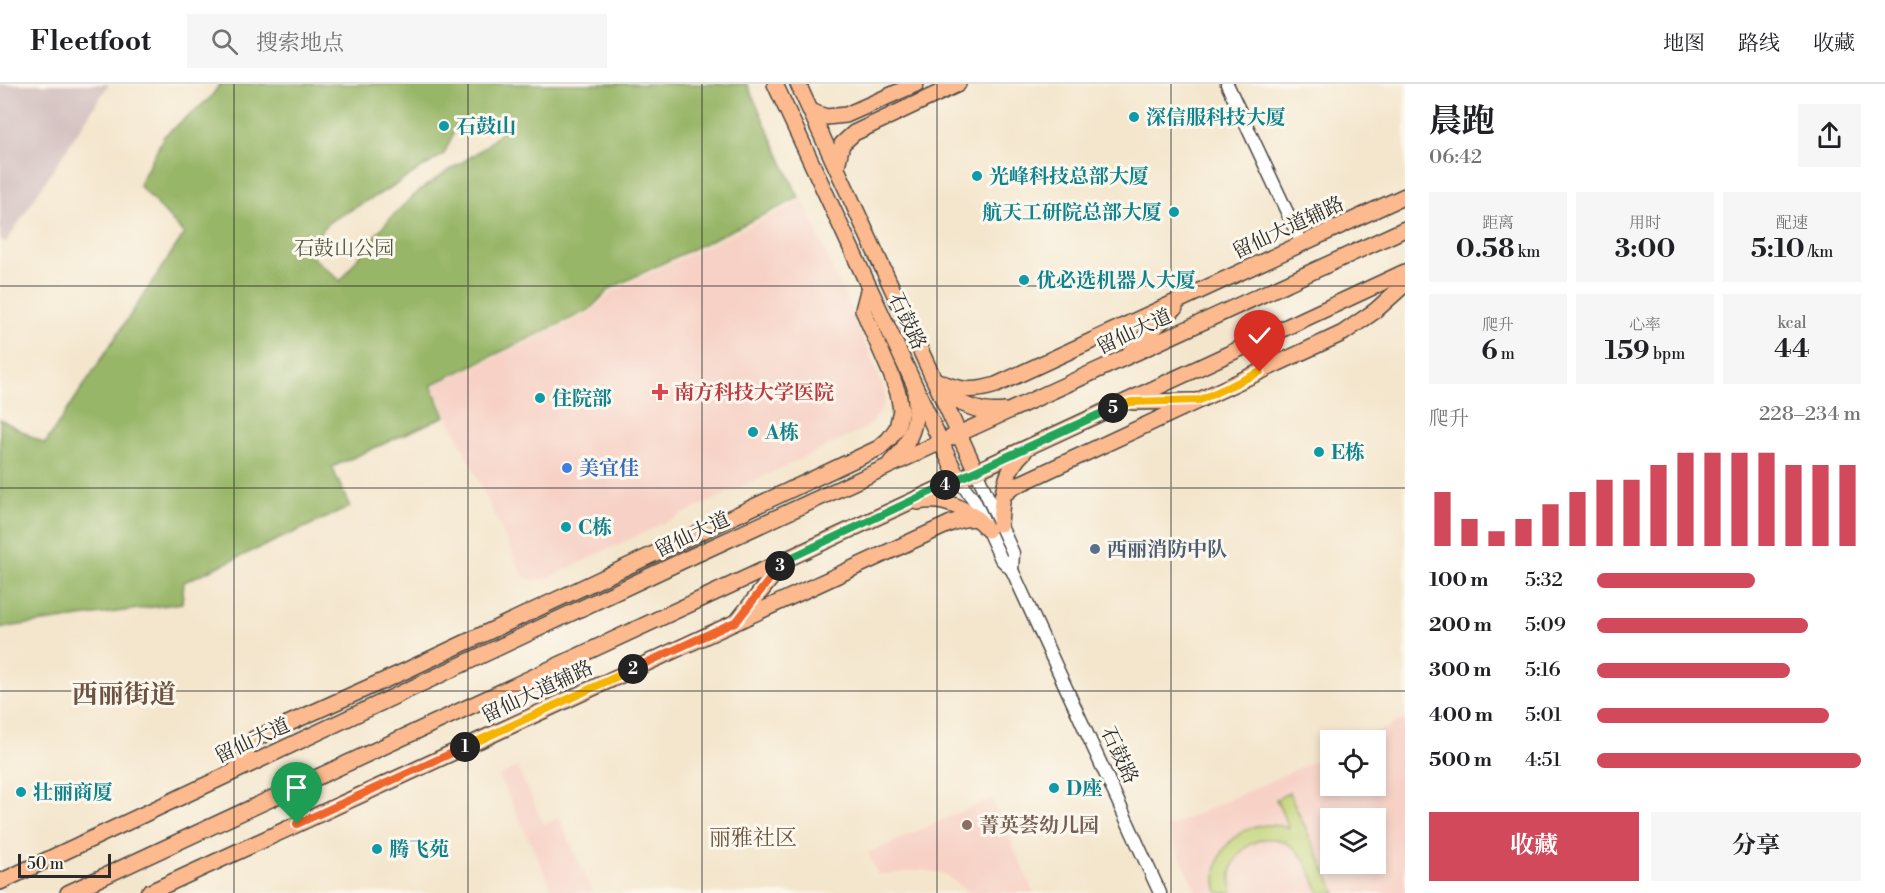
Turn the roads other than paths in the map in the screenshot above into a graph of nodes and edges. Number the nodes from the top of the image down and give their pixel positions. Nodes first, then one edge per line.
1 (775, 84) edge
2 (798, 84) edge
3 (916, 84) edge
4 (958, 84) edge
5 (1227, 84) edge
6 (811, 111) junction
7 (837, 166) junction
8 (1405, 196) edge
9 (1405, 229) edge
10 (1302, 244) junction
11 (1405, 272) edge
12 (1405, 284) edge
13 (869, 286) junction
14 (1189, 296) junction
15 (1107, 366) junction
16 (912, 380) junction
17 (935, 380) junction
18 (1204, 398) junction
19 (1118, 405) junction
20 (1021, 406) junction
21 (959, 434) junction
22 (941, 442) junction
23 (1033, 445) junction
24 (880, 470) junction
25 (976, 471) junction
26 (958, 479) junction
27 (1002, 496) junction
28 (808, 503) junction
29 (903, 505) junction
30 (748, 510) junction
31 (977, 518) junction
32 (994, 527) junction
33 (786, 560) junction
34 (737, 621) junction
35 (235, 771) junction
36 (0, 882) edge
37 (68, 893) edge
38 (148, 893) edge
39 (1160, 893) edge

1 - 13 main road, 石鼓路
2 - 6 main road, 石鼓路
3 - 6 main road
4 - 7 main road
5 - 10 street
6 - 7 main road, 石鼓路
7 - 17 main road, 石鼓路
8 - 10 main road, 留仙大道辅路
9 - 15 main road, 留仙大道
10 - 14 main road, 留仙大道辅路
11 - 19 main road
12 - 18 main road
13 - 16 main road, 石鼓路
13 - 30 main road
14 - 15 main road
14 - 17 main road
15 - 20 main road, 留仙大道
16 - 22 main road, 石鼓路
16 - 24 main road
17 - 20 main road
17 - 21 main road, 石鼓路
18 - 19 main road
18 - 27 main road
19 - 23 main road
20 - 21 main road, 留仙大道
21 - 22 main road, 留仙大道
21 - 25 main road, 石鼓路
22 - 24 main road, 留仙大道
22 - 26 main road, 石鼓路
23 - 25 main road
23 - 27 main road
24 - 28 main road, 留仙大道
25 - 26 main road
25 - 32 street, 石鼓路
26 - 29 main road
26 - 32 street, 石鼓路
27 - 32 main road
28 - 30 main road
28 - 35 main road, 留仙大道
29 - 31 main road
29 - 33 main road
30 - 35 main road
31 - 32 main road
31 - 34 main road, 留仙大道辅路
32 - 39 street, 石鼓路
33 - 34 main road
33 - 37 main road
34 - 38 main road, 留仙大道辅路
35 - 36 main road, 留仙大道

